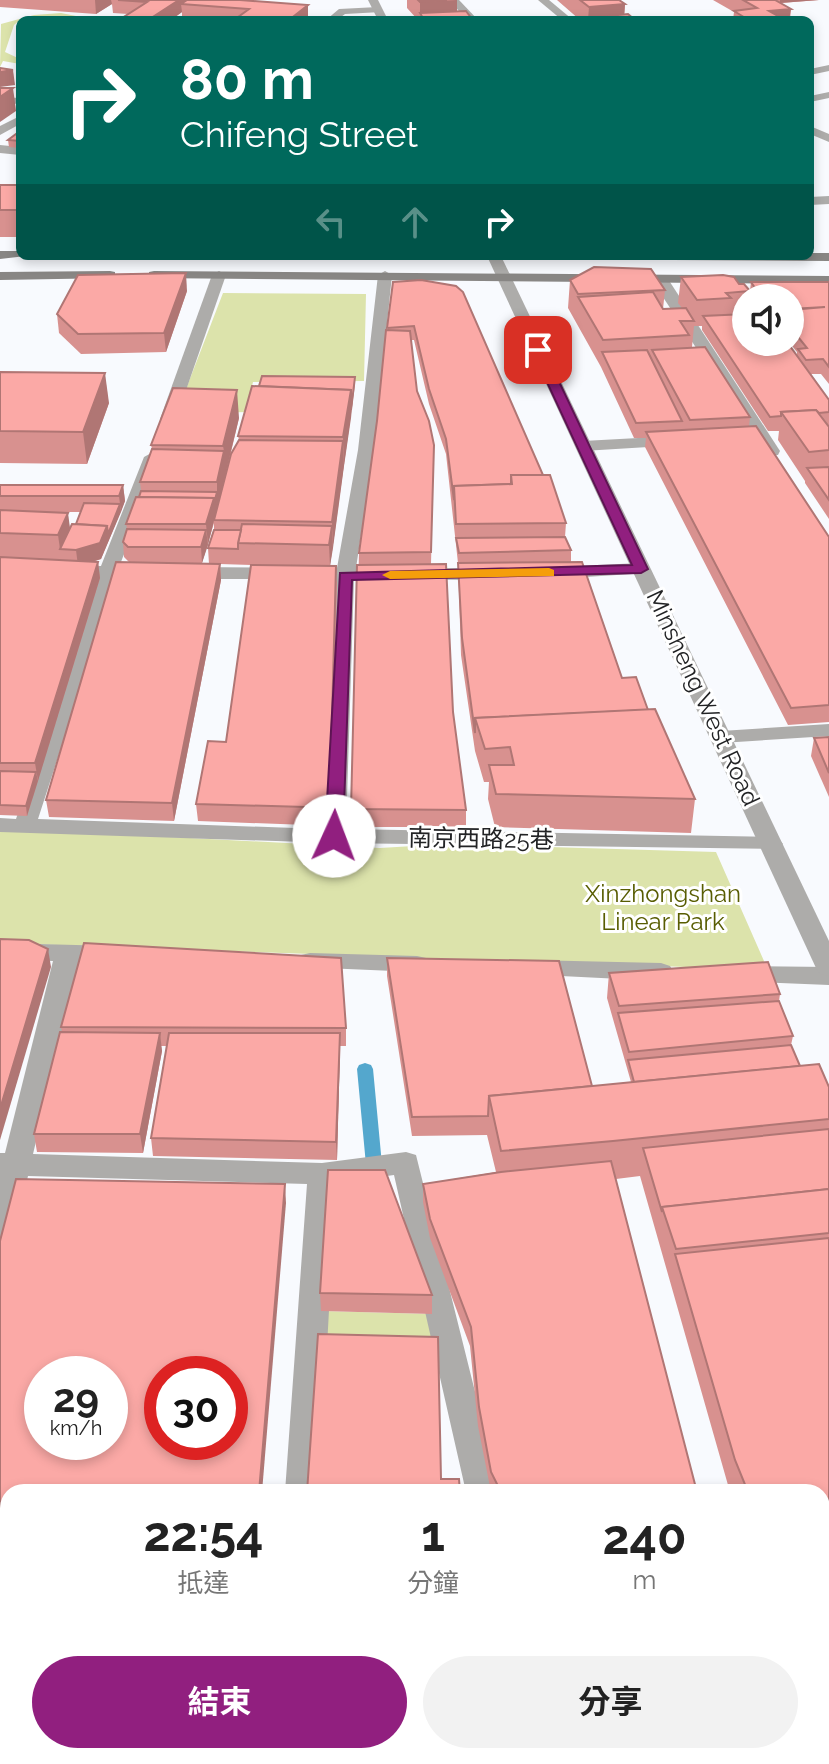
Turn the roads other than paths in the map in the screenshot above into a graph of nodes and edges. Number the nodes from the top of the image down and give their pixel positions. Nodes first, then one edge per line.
1 (454, 0) edge
2 (543, 0) edge
3 (378, 10) edge
4 (336, 16) edge
5 (469, 16) edge
6 (563, 16) edge
7 (496, 260) edge
8 (125, 275) edge
9 (141, 275) edge
10 (219, 275) junction
11 (385, 275) junction
12 (503, 276) junction
13 (1, 279) edge
14 (661, 279) junction
15 (829, 280) edge
16 (789, 434) edge
17 (755, 436) junction
18 (691, 440) edge
19 (583, 446) junction
20 (779, 461) edge
21 (641, 569) junction
22 (0, 570) edge
23 (108, 572) junction
24 (511, 573) edge
25 (541, 573) edge
26 (345, 576) junction
27 (829, 730) edge
28 (721, 737) junction
29 (0, 825) edge
30 (25, 825) junction
31 (334, 836) junction
32 (771, 844) junction
33 (0, 951) edge
34 (68, 953) junction
35 (140, 955) edge
36 (293, 960) edge
37 (435, 965) edge
38 (498, 967) edge
39 (829, 968) edge
40 (687, 973) edge
41 (718, 974) edge
42 (829, 976) edge
43 (8, 1165) edge
44 (322, 1174) junction
45 (0, 1232) edge
46 (303, 1484) edge
47 (481, 1484) edge

1 - 5 street
2 - 6 street
3 - 4 street
7 - 12 street, Minsheng West Road
8 - 13 main road
9 - 10 main road
10 - 11 main road
10 - 23 street
11 - 12 main road
11 - 26 street
12 - 14 main road
12 - 19 street, Minsheng West Road
14 - 15 main road
14 - 17 street
16 - 17 street
17 - 20 street
18 - 19 street
19 - 21 street, Minsheng West Road
21 - 25 street
21 - 28 street, Minsheng West Road
22 - 23 street
23 - 26 street
23 - 30 street
24 - 26 street
26 - 31 street
27 - 28 street
28 - 32 street, Minsheng West Road
29 - 30 street, 南京西路25巷
30 - 31 street, 南京西路25巷
31 - 32 street, 南京西路25巷
32 - 39 street, Minsheng West Road
33 - 34 street
34 - 35 street
34 - 43 street
36 - 37 street
38 - 40 street
41 - 42 street
43 - 44 street
43 - 45 street
44 - 46 street
44 - 47 street

